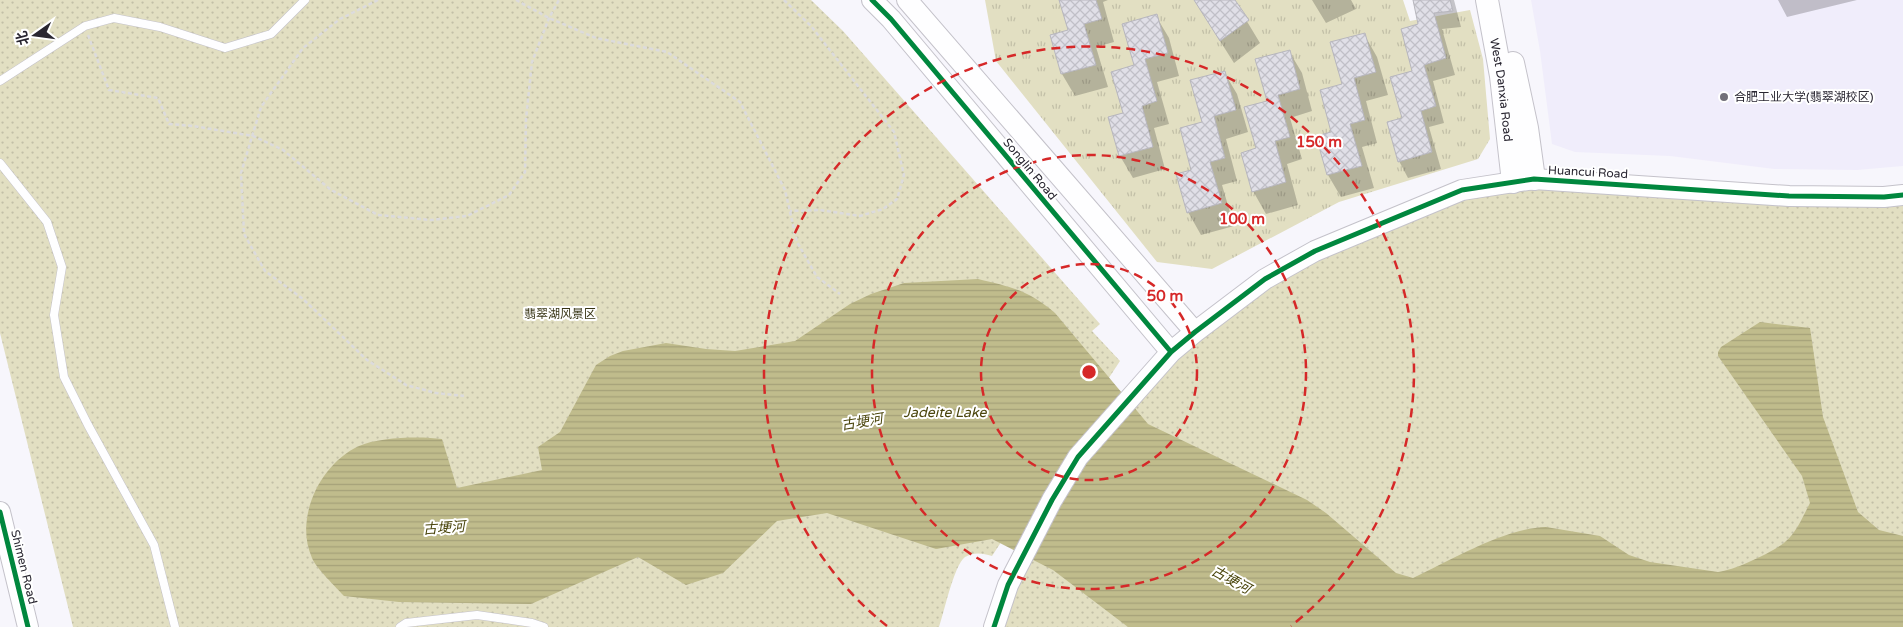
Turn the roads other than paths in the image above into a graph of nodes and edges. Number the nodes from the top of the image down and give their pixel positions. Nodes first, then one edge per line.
1 (305, 0) edge
2 (872, 0) edge
3 (907, 0) edge
4 (1486, 0) edge
5 (1499, 0) edge
6 (0, 81) edge
7 (0, 163) edge
8 (1524, 181) junction
9 (1903, 195) edge
10 (1195, 332) junction
11 (1171, 352) junction
12 (0, 512) edge
13 (28, 627) edge
14 (175, 627) edge
15 (400, 627) edge
16 (544, 627) edge
17 (994, 627) edge

1 - 6 lane
2 - 11 street, Songlin Road
3 - 10 street, Songlin Road
4 - 8 main road, West Danxia Road
5 - 8 main road, West Danxia Road
7 - 14 lane
8 - 9 street, Huancui Road
8 - 10 street, Huancui Road
10 - 11 street, Huancui Road
11 - 17 street, Huancui Road
12 - 13 street, Shimen Road
15 - 16 lane

